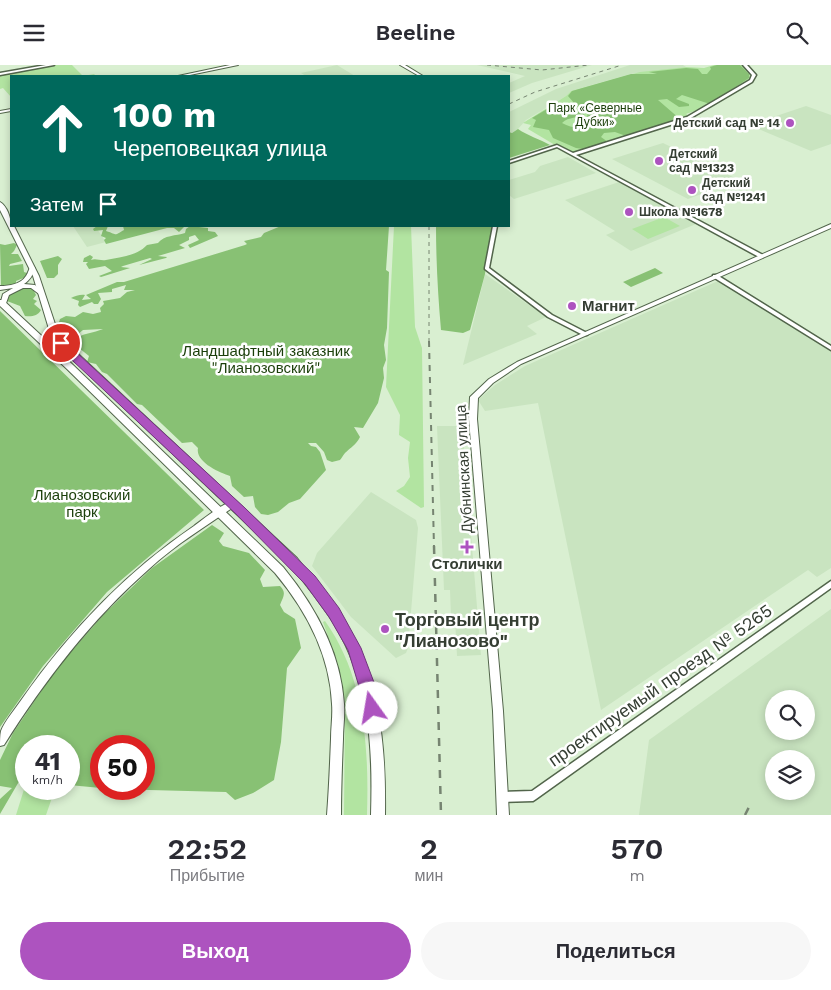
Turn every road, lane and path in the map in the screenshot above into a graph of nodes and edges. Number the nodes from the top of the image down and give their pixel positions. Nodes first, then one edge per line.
1 (52, 65) edge
2 (236, 65) edge
3 (402, 65) edge
4 (745, 65) edge
5 (0, 74) edge
6 (185, 75) edge
7 (419, 75) edge
8 (574, 154) junction
9 (510, 162) edge
10 (0, 204) edge
11 (8, 213) edge
12 (831, 226) edge
13 (12, 227) edge
14 (495, 227) edge
15 (761, 256) junction
16 (32, 268) junction
17 (715, 277) junction
18 (0, 288) edge
19 (41, 293) junction
20 (2, 303) edge
21 (585, 334) junction
22 (831, 348) edge
23 (232, 504) junction
24 (220, 512) junction
25 (831, 584) edge
26 (0, 741) edge
27 (503, 797) junction
28 (334, 815) edge
29 (378, 815) edge
30 (504, 815) edge

1 - 5 street
2 - 6 street
3 - 7 street
4 - 8 street
8 - 9 street
8 - 15 street
10 - 11 main road
12 - 15 street, Дубнинская улица
13 - 16 main road
14 - 21 street
15 - 17 street, Дубнинская улица
16 - 18 street
16 - 19 main road
17 - 21 street, Дубнинская улица
17 - 22 street
19 - 20 street
19 - 23 main road
20 - 24 main road
21 - 27 street, Дубнинская улица
23 - 24 street
23 - 29 main road
24 - 26 street
24 - 28 main road
25 - 27 street, проектируемый проезд № 5265
27 - 30 street, Дубнинская улица

